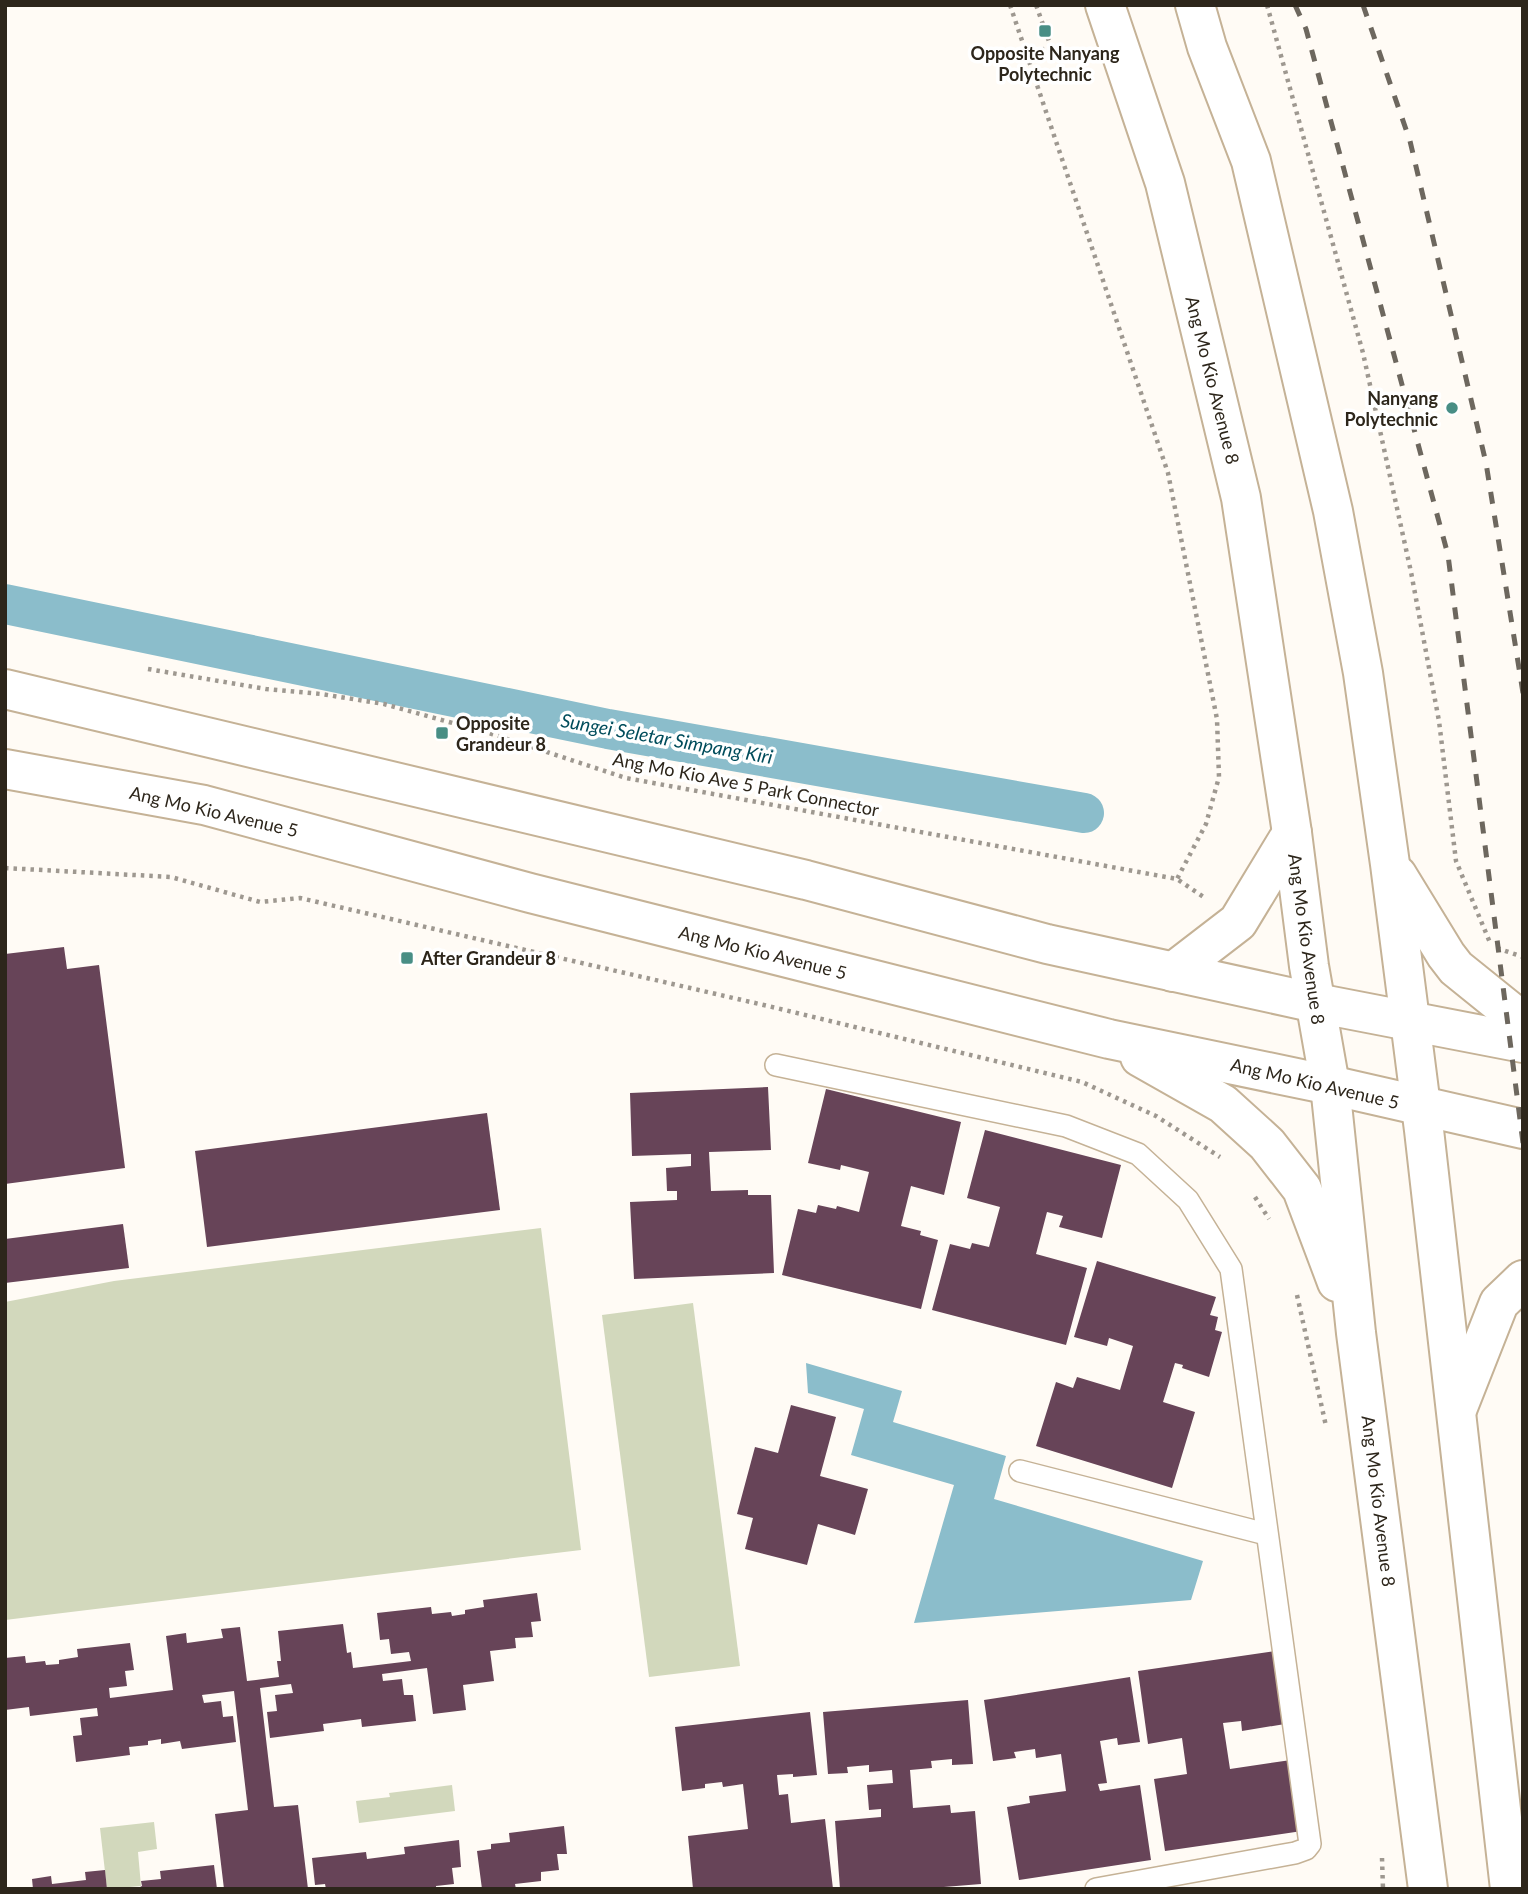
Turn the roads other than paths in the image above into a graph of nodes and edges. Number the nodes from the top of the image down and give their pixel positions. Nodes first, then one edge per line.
1 (1105, 5) edge
2 (1195, 5) edge
3 (5, 689) edge
4 (5, 769) edge
5 (1292, 833) junction
6 (1390, 864) junction
7 (1173, 972) junction
8 (1316, 1003) junction
9 (1410, 1021) junction
10 (1523, 1022) edge
11 (1109, 1039) junction
12 (1523, 1043) edge
13 (776, 1065) dead end
14 (1330, 1085) junction
15 (1421, 1107) junction
16 (1523, 1129) edge
17 (1523, 1280) edge
18 (1356, 1333) junction
19 (1455, 1414) junction
20 (1020, 1471) dead end
21 (1266, 1534) junction
22 (1096, 1889) edge
23 (1428, 1889) edge
24 (1510, 1889) edge

1 - 5 main road, Ang Mo Kio Avenue 8
2 - 6 main road
3 - 7 main road
4 - 11 main road, Ang Mo Kio Avenue 5
5 - 7 main road
5 - 8 main road, Ang Mo Kio Avenue 8
6 - 9 main road
6 - 10 main road
7 - 8 main road
8 - 9 main road
8 - 14 main road, Ang Mo Kio Avenue 8
9 - 12 main road
9 - 15 main road
11 - 14 main road, Ang Mo Kio Avenue 5
11 - 18 main road
13 - 21 lane
14 - 15 main road, Ang Mo Kio Avenue 5
14 - 18 main road, Ang Mo Kio Avenue 8
15 - 16 main road, Ang Mo Kio Avenue 5
15 - 19 main road
17 - 19 main road
18 - 23 main road, Ang Mo Kio Avenue 8
19 - 24 main road
20 - 21 lane
21 - 22 lane

